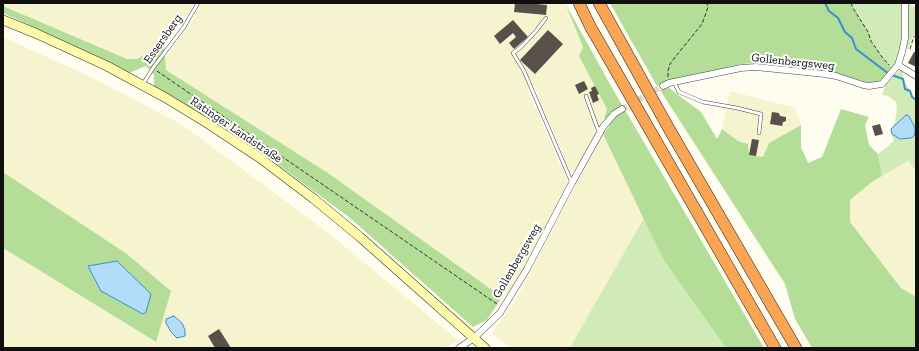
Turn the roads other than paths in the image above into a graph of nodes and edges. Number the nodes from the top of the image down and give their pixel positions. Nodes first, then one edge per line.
1 (198, 3) edge
2 (579, 3) edge
3 (599, 3) edge
4 (905, 3) edge
5 (546, 18) dead end
6 (3, 20) edge
7 (896, 68) junction
8 (916, 76) edge
9 (671, 83) junction
10 (142, 85) junction
11 (663, 86) tunnel mouth
12 (586, 96) dead end
13 (622, 109) tunnel mouth
14 (600, 132) junction
15 (759, 133) dead end
16 (572, 183) junction
17 (474, 338) junction
18 (459, 348) edge
19 (485, 348) edge
20 (775, 348) edge
21 (796, 348) edge

1 - 10 lane, Essersberg
2 - 20 highway
3 - 21 highway
4 - 7 street, Gollenbergsweg
5 - 16 lane
6 - 10 main road, Ratinger Landstraße
7 - 8 street
7 - 9 street, Gollenbergsweg
9 - 11 street, Gollenbergsweg
9 - 15 lane
10 - 17 main road, Ratinger Landstraße
12 - 14 lane
13 - 14 street, Gollenbergsweg
14 - 16 street, Gollenbergsweg
16 - 17 street, Gollenbergsweg
17 - 18 street, Gollenbergsweg
17 - 19 main road, Ratinger Landstraße

